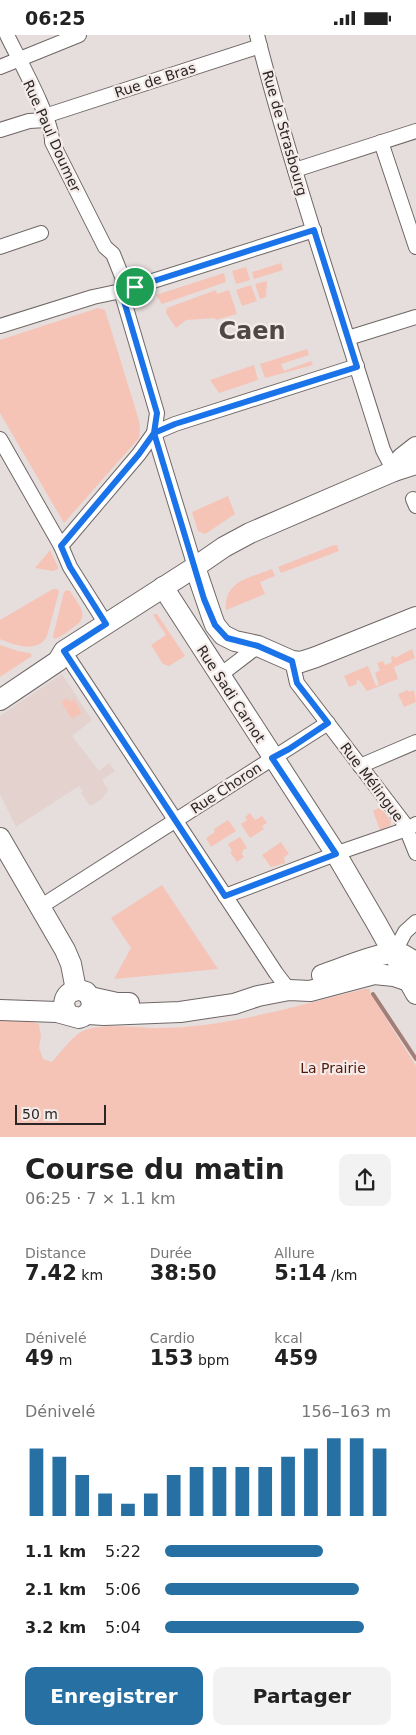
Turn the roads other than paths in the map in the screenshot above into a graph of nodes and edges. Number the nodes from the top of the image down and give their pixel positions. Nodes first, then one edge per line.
1 (7, 35) edge
2 (79, 35) edge
3 (258, 41) edge
4 (19, 60) junction
5 (0, 67) edge
6 (49, 117) junction
7 (0, 130) edge
8 (416, 131) edge
9 (382, 142) junction
10 (295, 170) junction
11 (314, 230) junction
12 (42, 233) dead end
13 (0, 247) edge
14 (416, 247) edge
15 (121, 291) junction
16 (416, 317) edge
17 (0, 326) edge
18 (349, 342) junction
19 (357, 367) junction
20 (154, 433) junction
21 (0, 439) edge
22 (416, 447) edge
23 (416, 464) edge
24 (394, 471) junction
25 (61, 546) junction
26 (195, 567) junction
27 (163, 587) junction
28 (416, 617) edge
29 (106, 624) junction
30 (258, 646) junction
31 (64, 651) junction
32 (292, 661) junction
33 (223, 683) junction
34 (0, 685) edge
35 (0, 700) edge
36 (328, 723) junction
37 (416, 742) edge
38 (272, 758) junction
39 (360, 765) junction
40 (176, 821) junction
41 (411, 827) edge
42 (0, 838) edge
43 (416, 853) edge
44 (336, 854) junction
45 (225, 896) junction
46 (40, 907) junction
47 (416, 922) edge
48 (394, 953) junction
49 (414, 979) edge
50 (288, 991) junction
51 (78, 1002) junction
52 (0, 1007) edge

1 - 4 street, Rue Paul Doumer
2 - 4 street
3 - 6 street, Rue de Bras
3 - 10 street, Rue de Strasbourg
4 - 5 street
4 - 6 street, Rue Paul Doumer
6 - 7 street, Rue de Bras
6 - 15 street, Rue Paul Doumer
8 - 9 street
9 - 10 street
9 - 14 street
10 - 11 street, Rue de Strasbourg
11 - 15 street
11 - 18 street, Rue de Strasbourg
12 - 13 street
15 - 17 street
15 - 20 street, Rue Paul Doumer
16 - 18 street
18 - 19 street, Rue de Strasbourg
19 - 20 street
19 - 24 street, Rue de Strasbourg
20 - 25 street
20 - 26 street
21 - 25 street
22 - 24 main road
23 - 24 main road
24 - 26 main road
25 - 29 street
26 - 27 main road
26 - 30 main road
27 - 29 main road
27 - 33 main road, Rue Sadi Carnot
28 - 32 main road
29 - 31 main road
30 - 32 main road
30 - 33 street
31 - 34 main road
31 - 35 main road
31 - 40 street
32 - 36 street, Rue Mélingue
33 - 38 main road, Rue Sadi Carnot
36 - 38 street, Rue Choron
36 - 39 street, Rue Mélingue
37 - 39 street
38 - 40 street, Rue Choron
38 - 44 main road, Rue Sadi Carnot
39 - 41 street, Rue Mélingue
40 - 45 street
40 - 46 street, Rue Choron
41 - 43 street, Rue Mélingue
41 - 44 street
42 - 46 main road
44 - 45 street
44 - 48 main road, Rue Sadi Carnot
45 - 50 street
46 - 51 main road
47 - 48 street
48 - 49 main road, Rue Sadi Carnot
48 - 50 main road
49 - 50 main road
50 - 51 main road
51 - 52 main road

